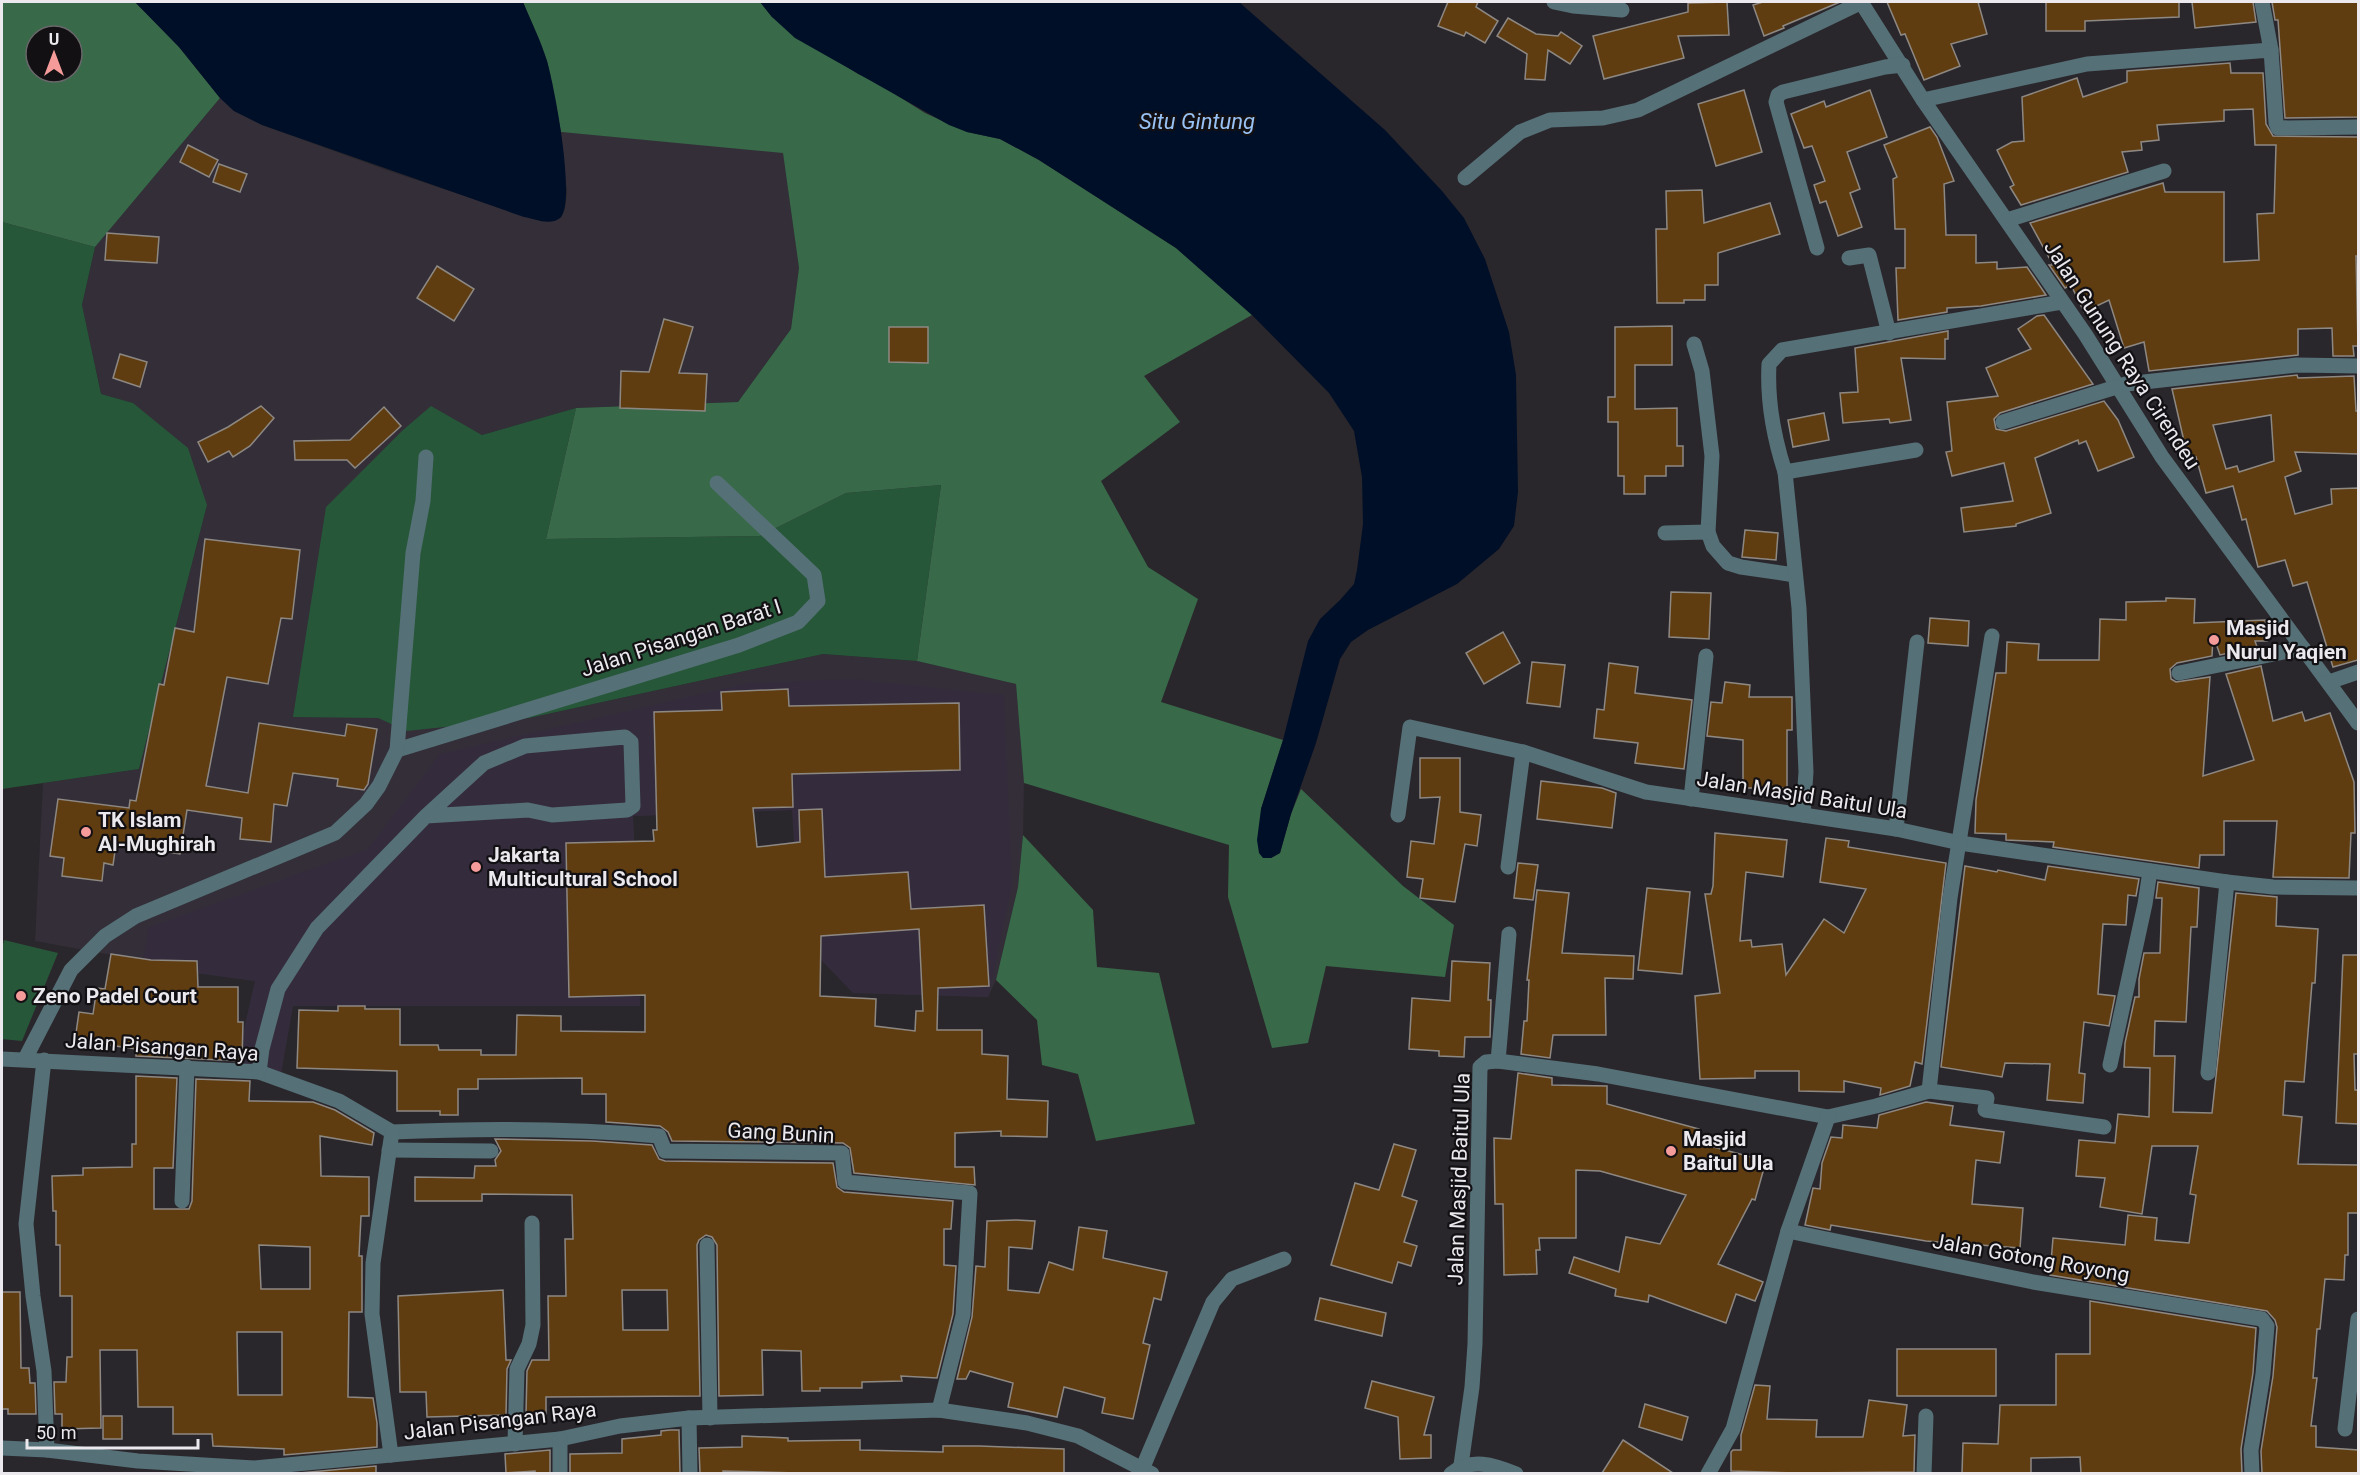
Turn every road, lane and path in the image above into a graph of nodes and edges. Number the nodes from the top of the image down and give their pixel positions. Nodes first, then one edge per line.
1 (1554, 2) edge
2 (1862, 2) edge
3 (2262, 2) edge
4 (1622, 10) dead end
5 (2271, 50) junction
6 (1903, 65) junction
7 (1923, 100) junction
8 (2358, 127) edge
9 (2164, 171) dead end
10 (1465, 178) dead end
11 (2007, 220) junction
12 (1817, 248) dead end
13 (1849, 258) dead end
14 (2062, 302) junction
15 (1889, 333) junction
16 (1694, 344) dead end
17 (2358, 366) edge
18 (2117, 385) junction
19 (2003, 422) dead end
20 (1916, 450) dead end
21 (426, 457) dead end
22 (1785, 472) junction
23 (717, 483) dead end
24 (1708, 532) junction
25 (1665, 533) dead end
26 (1795, 575) junction
27 (1992, 636) dead end
28 (1917, 642) dead end
29 (2303, 648) junction
30 (1706, 656) dead end
31 (2358, 672) edge
32 (2180, 673) dead end
33 (2329, 682) junction
34 (2358, 723) edge
35 (397, 750) junction
36 (1523, 752) junction
37 (1692, 799) junction
38 (1398, 815) dead end
39 (1803, 815) junction
40 (426, 816) junction
41 (1896, 829) junction
42 (1960, 843) junction
43 (1508, 867) dead end
44 (2150, 871) junction
45 (2227, 882) junction
46 (2358, 888) edge
47 (1509, 934) dead end
48 (2, 1059) edge
49 (25, 1059) junction
50 (44, 1060) junction
51 (1498, 1062) junction
52 (2110, 1065) dead end
53 (187, 1067) junction
54 (259, 1072) junction
55 (2208, 1073) dead end
56 (1929, 1090) junction
57 (1828, 1116) junction
58 (2104, 1127) dead end
59 (392, 1132) junction
60 (389, 1150) junction
61 (491, 1151) dead end
62 (182, 1201) dead end
63 (532, 1223) dead end
64 (1788, 1232) junction
65 (707, 1245) dead end
66 (1284, 1259) dead end
67 (2358, 1319) edge
68 (939, 1410) junction
69 (1926, 1416) dead end
70 (689, 1418) junction
71 (710, 1418) junction
72 (2345, 1429) dead end
73 (560, 1439) junction
74 (515, 1444) junction
75 (2, 1448) edge
76 (47, 1450) junction
77 (391, 1455) junction
78 (138, 1467) edge
79 (1456, 1469) edge
80 (1148, 1470) edge
81 (254, 1471) edge
82 (560, 1473) edge
83 (690, 1473) edge
84 (1516, 1473) edge
85 (1708, 1473) edge
86 (1924, 1473) edge
87 (2252, 1473) edge

1 - 4 street
2 - 6 street, Jalan Gunung Raya Cirendeu
2 - 10 street
3 - 5 street
5 - 7 street
5 - 8 street
6 - 7 street, Jalan Gunung Raya Cirendeu
6 - 12 street
7 - 11 street, Jalan Gunung Raya Cirendeu
9 - 11 street
11 - 14 street, Jalan Gunung Raya Cirendeu
13 - 15 street
14 - 15 street
14 - 18 street, Jalan Gunung Raya Cirendeu
15 - 22 street
16 - 24 street
17 - 18 street
18 - 19 street
18 - 29 street, Jalan Gunung Raya Cirendeu
20 - 22 street
21 - 35 street
22 - 26 street
23 - 35 street, Jalan Pisangan Barat I
24 - 25 street
24 - 26 street
26 - 39 street
27 - 42 street
28 - 41 street
29 - 32 street
29 - 33 street, Jalan Gunung Raya Cirendeu
30 - 37 street
31 - 33 street
33 - 34 street, Jalan Gunung Raya Cirendeu
35 - 49 street
36 - 37 street, Jalan Masjid Baitul Ula
36 - 38 street, Jalan Masjid Baitul Ula
36 - 43 street
37 - 39 street, Jalan Masjid Baitul Ula
39 - 41 street, Jalan Masjid Baitul Ula
40 - 40 street
40 - 54 street
41 - 42 street, Jalan Masjid Baitul Ula
42 - 44 street, Jalan Masjid Baitul Ula
42 - 56 street
44 - 45 street, Jalan Masjid Baitul Ula
44 - 52 street
45 - 46 street, Jalan Masjid Baitul Ula
45 - 55 street
47 - 51 street
48 - 49 street, Jalan Pisangan Raya
49 - 50 street, Jalan Pisangan Raya
50 - 53 street, Jalan Pisangan Raya
50 - 76 street
51 - 57 street, Jalan Masjid Baitul Ula
51 - 79 street, Jalan Masjid Baitul Ula
53 - 54 street, Jalan Pisangan Raya
53 - 62 street
54 - 59 street, Jalan Pisangan Raya
56 - 57 street, Jalan Masjid Baitul Ula
56 - 58 street
57 - 64 street
59 - 60 street, Jalan Pisangan Raya
59 - 68 street, Gang Bunin
60 - 61 street
60 - 77 street, Jalan Pisangan Raya
63 - 74 street
64 - 85 street
64 - 87 street, Jalan Gotong Royong
65 - 71 street
66 - 80 street
67 - 72 street
68 - 71 street, Jalan Pisangan Raya
68 - 80 street, Jalan Pisangan Raya
69 - 86 street
70 - 71 street, Jalan Pisangan Raya
70 - 73 street, Jalan Pisangan Raya
70 - 83 street
73 - 74 street, Jalan Pisangan Raya
73 - 82 street
74 - 77 street, Jalan Pisangan Raya
75 - 76 street
76 - 78 street
77 - 81 street
78 - 81 street
79 - 84 street, Jalan Masjid Baitul Ula

